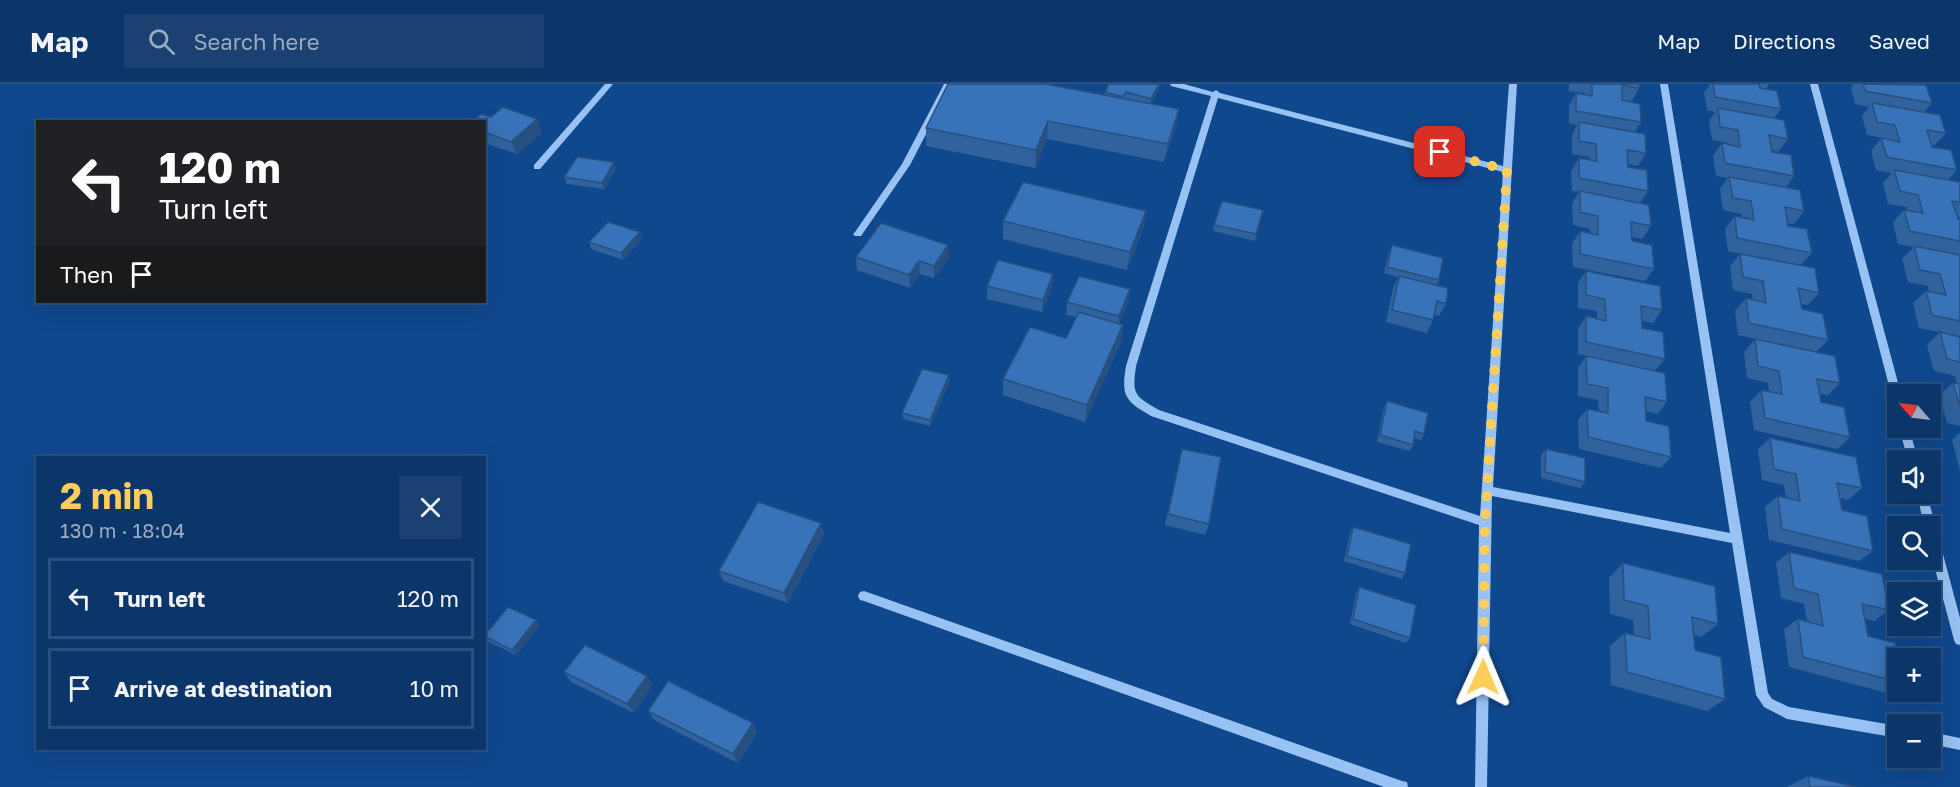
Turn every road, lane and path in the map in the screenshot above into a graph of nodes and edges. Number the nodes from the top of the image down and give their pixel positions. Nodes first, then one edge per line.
1 (609, 84) edge
2 (948, 84) edge
3 (1174, 84) edge
4 (1513, 84) edge
5 (1664, 84) edge
6 (1814, 84) edge
7 (1216, 93) junction
8 (537, 167) dead end
9 (1507, 170) junction
10 (858, 234) dead end
11 (1893, 384) edge
12 (1486, 490) junction
13 (1485, 522) junction
14 (1736, 539) junction
15 (1941, 568) edge
16 (864, 596) dead end
17 (1960, 640) edge
18 (1887, 730) edge
19 (1941, 740) edge
20 (1960, 744) edge
21 (1402, 787) edge
22 (1482, 787) edge

1 - 8 street
2 - 10 street
3 - 7 street
4 - 9 street
5 - 14 street
6 - 11 street
7 - 9 street
7 - 13 street
9 - 12 street
12 - 13 street
12 - 14 street
13 - 22 street
14 - 18 street
15 - 17 street
16 - 21 street
19 - 20 street

